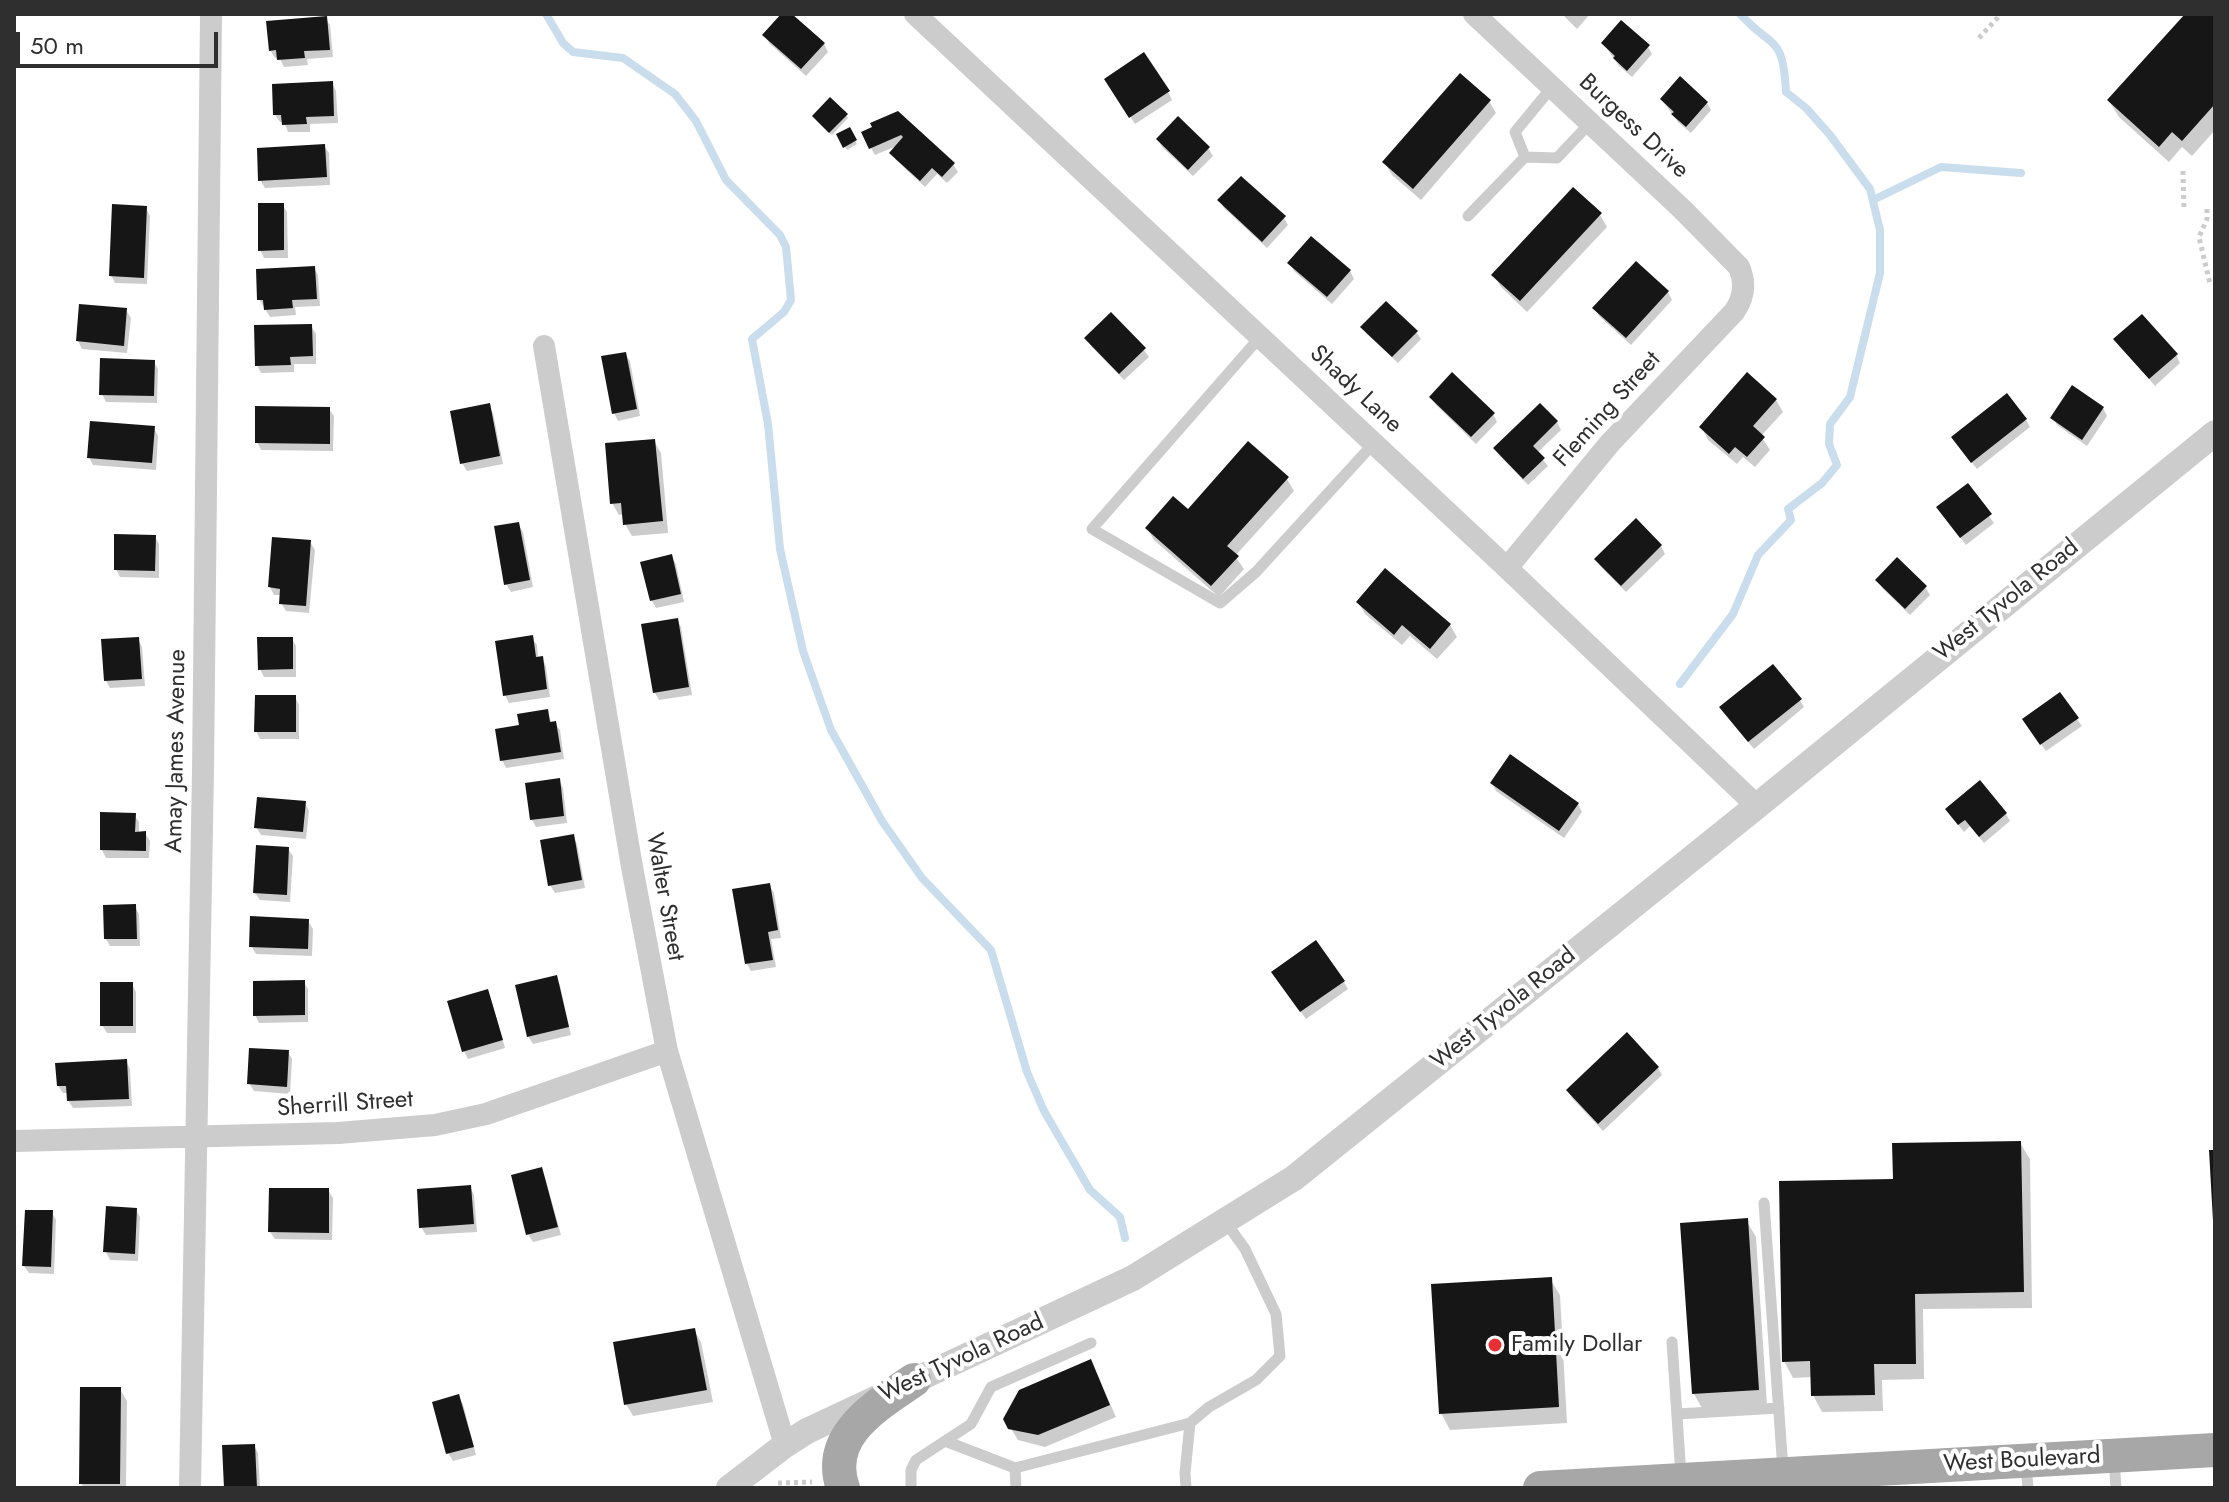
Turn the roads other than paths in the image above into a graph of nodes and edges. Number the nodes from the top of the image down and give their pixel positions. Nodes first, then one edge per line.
1 (211, 14) edge
2 (915, 14) edge
3 (1474, 14) edge
4 (1552, 87) junction
5 (1590, 123) junction
6 (1525, 157) junction
7 (1468, 216) dead end
8 (1744, 286) joint
9 (1260, 337) junction
10 (544, 346) dead end
11 (2215, 433) edge
12 (1374, 443) junction
13 (1507, 568) junction
14 (1757, 806) junction
15 (667, 1051) junction
16 (195, 1138) junction
17 (14, 1141) edge
18 (1764, 1203) dead end
19 (1225, 1221) junction
20 (1672, 1342) dead end
21 (1091, 1343) dead end
22 (914, 1380) junction
23 (1779, 1408) junction
24 (1677, 1414) junction
25 (1190, 1423) junction
26 (945, 1441) junction
27 (785, 1445) junction
28 (2215, 1450) edge
29 (1015, 1468) junction
30 (2115, 1472) edge
31 (2026, 1474) edge
32 (1784, 1475) junction
33 (1681, 1480) junction
34 (833, 1485) edge
35 (190, 1488) edge
36 (729, 1488) edge
37 (911, 1488) edge
38 (1016, 1488) edge
39 (1186, 1488) edge
40 (1540, 1488) edge

1 - 16 street, Amay James Avenue
2 - 9 street, Shady Lane
3 - 4 street, Burgess Drive
4 - 5 street, Burgess Drive
4 - 6 lane
5 - 6 lane
5 - 8 street, Burgess Drive
6 - 7 lane
8 - 13 street, Fleming Street
9 - 12 street, Shady Lane
9 - 12 lane
10 - 15 street, Walter Street
11 - 14 street, West Tyvola Road
12 - 13 street, Shady Lane
13 - 14 street, Shady Lane
14 - 19 street, West Tyvola Road
15 - 16 street, Sherrill Street
15 - 27 street, Walter Street
16 - 17 street, Sherrill Street
16 - 35 street, Amay James Avenue
18 - 23 lane
19 - 22 street, West Tyvola Road
19 - 25 lane
20 - 24 lane
21 - 26 lane
22 - 27 street, West Tyvola Road
22 - 34 main road
23 - 24 lane
23 - 32 lane
24 - 33 lane
25 - 29 lane
25 - 39 lane
26 - 29 lane
26 - 37 lane
27 - 36 street, West Tyvola Road
28 - 30 main road, West Boulevard
29 - 38 lane
30 - 31 main road, West Boulevard
31 - 32 main road, West Boulevard
32 - 33 main road, West Boulevard
33 - 40 main road, West Boulevard

